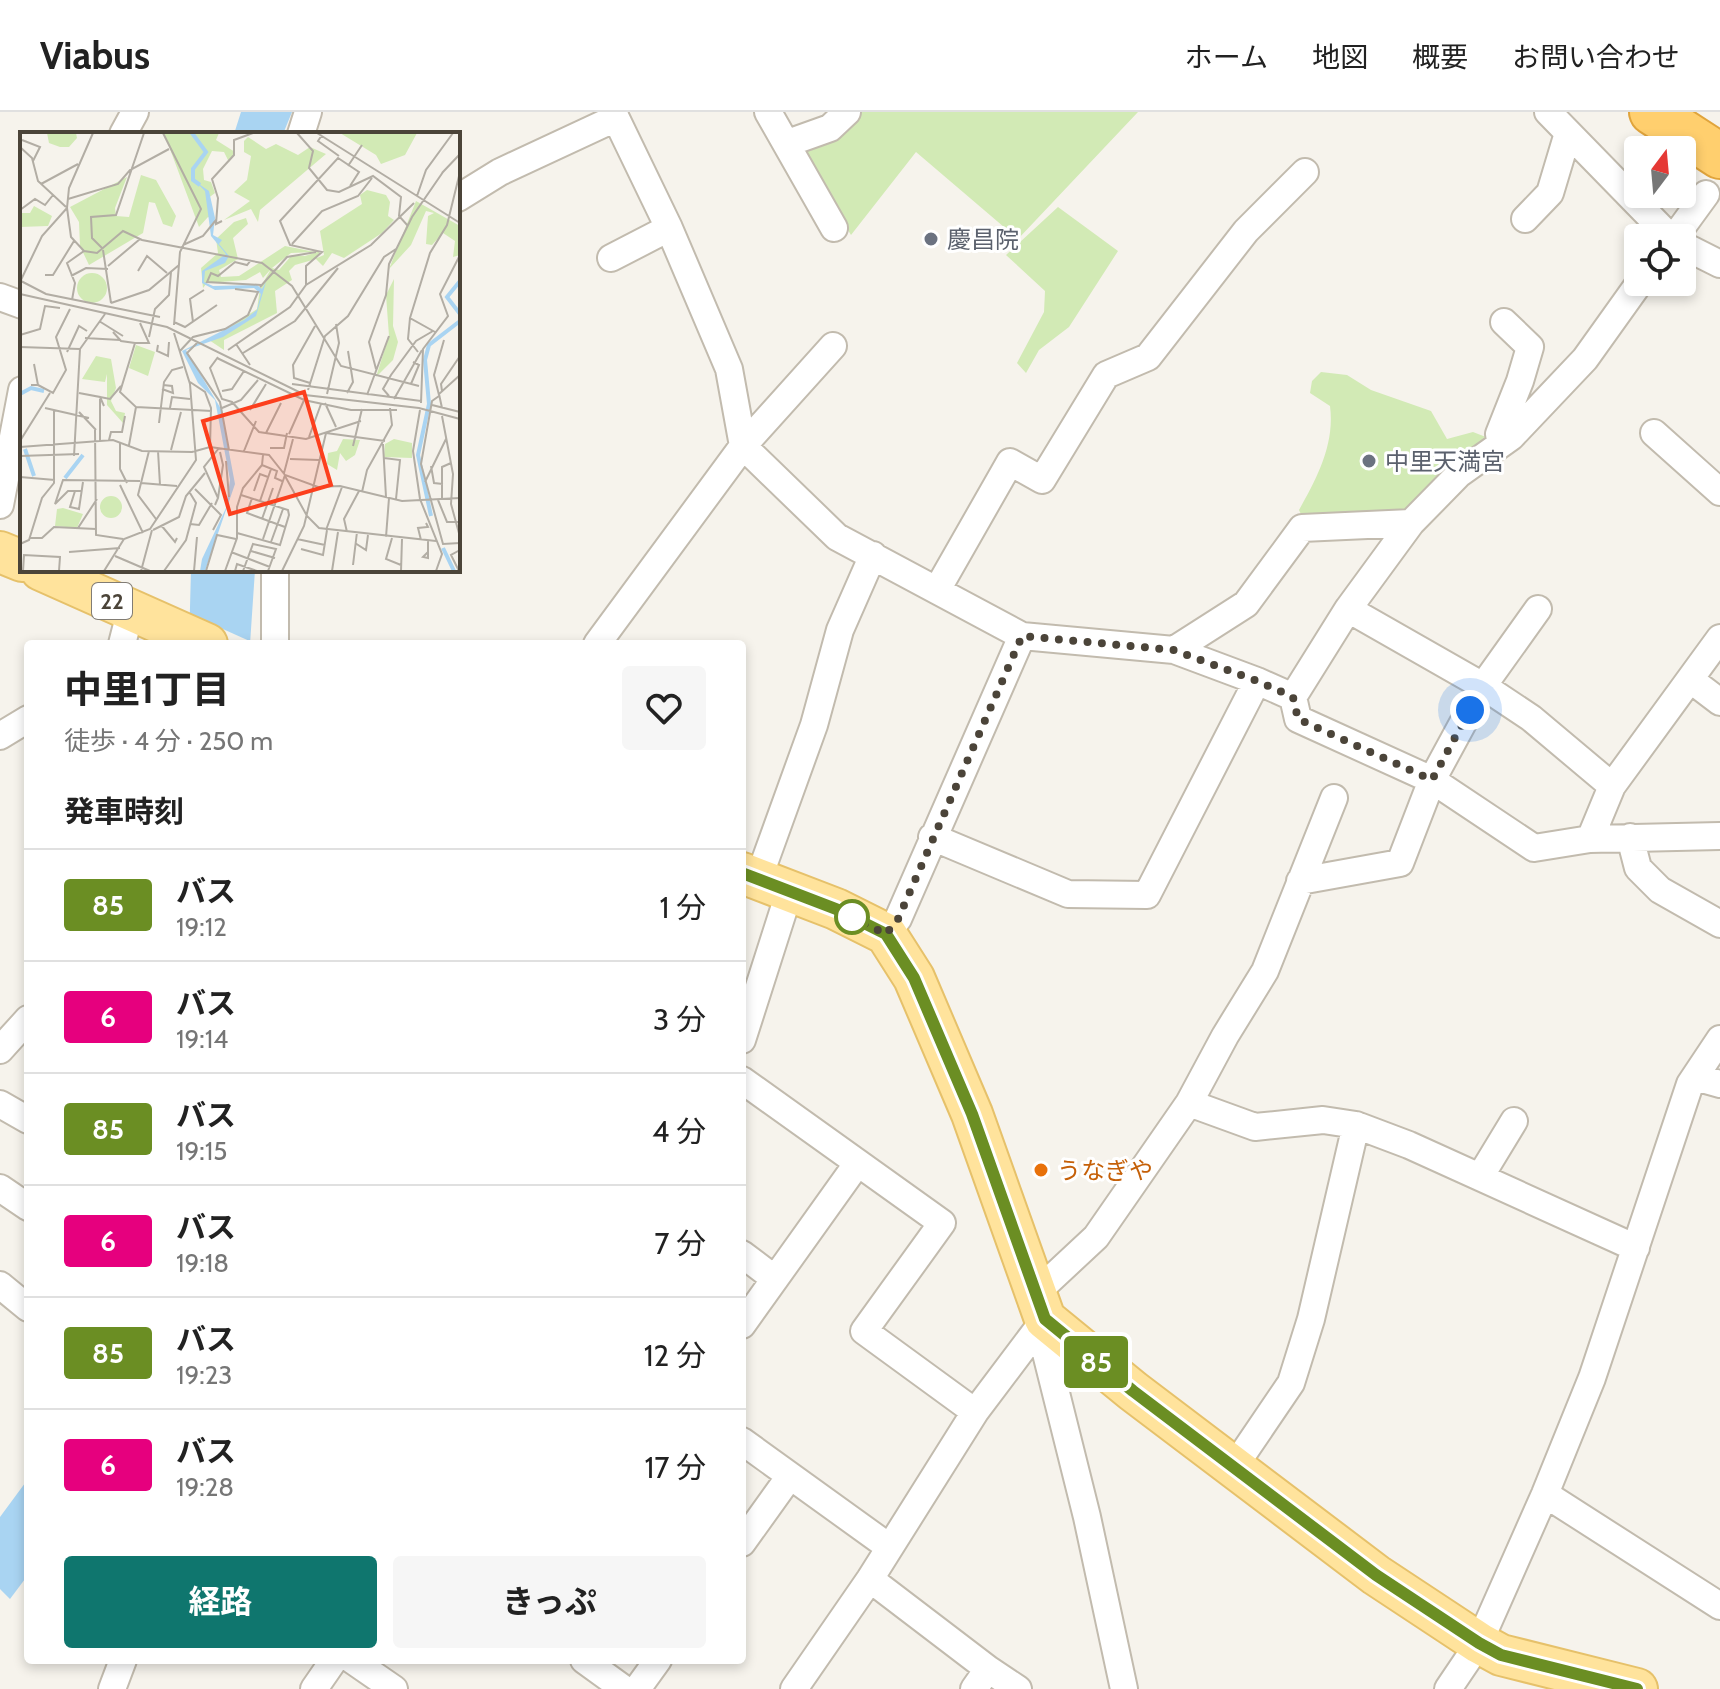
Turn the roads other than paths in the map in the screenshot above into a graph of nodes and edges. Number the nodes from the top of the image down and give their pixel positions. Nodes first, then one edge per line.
1 (135, 112) edge
2 (308, 112) edge
3 (768, 112) edge
4 (847, 112) edge
5 (1548, 112) edge
6 (1652, 112) edge
7 (614, 115) edge
8 (124, 132) edge
9 (302, 132) edge
10 (1568, 133) junction
11 (788, 143) junction
12 (1305, 172) dead end
13 (1713, 175) edge
14 (460, 197) edge
15 (1525, 219) dead end
16 (1658, 224) edge
17 (1681, 224) edge
18 (669, 228) junction
19 (834, 228) dead end
20 (1696, 252) edge
21 (611, 258) dead end
22 (1720, 264) edge
23 (1630, 296) edge
24 (0, 297) edge
25 (20, 304) edge
26 (1504, 322) dead end
27 (833, 346) dead end
28 (20, 400) edge
29 (1654, 433) dead end
30 (1504, 442) junction
31 (743, 446) junction
32 (1720, 492) edge
33 (0, 505) edge
34 (1411, 523) junction
35 (0, 552) edge
36 (873, 555) junction
37 (20, 560) edge
38 (44, 572) edge
39 (275, 572) edge
40 (937, 590) junction
41 (1348, 609) junction
42 (1538, 609) dead end
43 (126, 627) edge
44 (1022, 636) junction
45 (194, 638) edge
46 (1720, 638) edge
47 (275, 640) edge
48 (600, 640) edge
49 (1174, 650) junction
50 (1691, 680) junction
51 (1257, 681) junction
52 (1483, 686) junction
53 (1293, 697) junction
54 (1720, 702) edge
55 (24, 721) edge
56 (0, 736) edge
57 (1432, 780) junction
58 (1612, 786) junction
59 (1334, 798) dead end
60 (1720, 836) edge
61 (932, 837) junction
62 (1630, 837) junction
63 (1590, 839) junction
64 (1300, 881) junction
65 (763, 882) edge
66 (1720, 924) edge
67 (886, 934) junction
68 (746, 1010) edge
69 (24, 1026) edge
70 (1720, 1039) edge
71 (0, 1050) edge
72 (1708, 1080) edge
73 (746, 1083) edge
74 (1189, 1103) junction
75 (0, 1104) edge
76 (24, 1118) edge
77 (1514, 1121) dead end
78 (1356, 1125) junction
79 (857, 1164) junction
80 (1480, 1177) junction
81 (0, 1188) edge
82 (24, 1204) edge
83 (1636, 1248) junction
84 (746, 1257) edge
85 (775, 1279) junction
86 (0, 1285) edge
87 (24, 1305) edge
88 (1041, 1305) junction
89 (746, 1319) edge
90 (975, 1412) junction
91 (746, 1444) edge
92 (1234, 1467) junction
93 (790, 1476) junction
94 (1545, 1494) junction
95 (746, 1537) edge
96 (889, 1547) junction
97 (870, 1579) junction
98 (1720, 1606) edge
99 (1479, 1643) junction
100 (121, 1664) edge
101 (331, 1664) edge
102 (358, 1664) edge
103 (590, 1664) edge
104 (655, 1664) edge
105 (981, 1679) edge
106 (112, 1689) edge
107 (314, 1689) edge
108 (394, 1689) edge
109 (624, 1689) edge
110 (637, 1689) edge
111 (794, 1689) edge
112 (1018, 1689) edge
113 (1124, 1689) edge
114 (1448, 1689) edge
115 (1637, 1689) edge

1 - 8 street
2 - 9 street
3 - 11 street
4 - 11 street
5 - 10 street
6 - 13 highway
7 - 14 street
7 - 18 street
10 - 15 street
10 - 16 street
11 - 19 street
12 - 40 street
13 - 17 street
18 - 21 street
18 - 31 street
20 - 22 street
23 - 30 street
24 - 25 street
26 - 30 street
27 - 31 street
28 - 33 street
29 - 32 street
30 - 34 street
31 - 36 street
31 - 48 street
34 - 41 street
34 - 49 street
35 - 37 main road
36 - 40 street
36 - 65 street
38 - 43 main road, 22
39 - 47 street
40 - 44 street
41 - 52 street
41 - 53 street
42 - 52 street
43 - 45 main road, 22
44 - 49 street
44 - 61 street
46 - 50 street
49 - 51 street
50 - 54 street
50 - 58 street
51 - 53 street
51 - 61 street
52 - 57 street
52 - 58 street
53 - 57 street
55 - 56 street
57 - 63 street
57 - 64 street
58 - 63 street
59 - 64 street
60 - 62 street
61 - 67 street
62 - 63 street
62 - 66 street
64 - 74 street
65 - 67 main road
65 - 68 street
67 - 88 main road
69 - 71 street
70 - 72 street
72 - 83 street
73 - 79 street
74 - 78 street
74 - 88 street
75 - 76 street
77 - 80 street
78 - 80 street
78 - 92 street
79 - 85 street
79 - 90 street
80 - 83 street
81 - 82 street
83 - 94 street
84 - 85 street
85 - 89 street
86 - 87 street
88 - 90 street
88 - 92 main road
88 - 113 street
90 - 96 street
91 - 93 street
92 - 99 main road
93 - 95 street
93 - 96 street
94 - 98 street
94 - 99 street
96 - 97 street
97 - 105 street
97 - 111 street
99 - 114 street
99 - 115 main road
100 - 106 street
101 - 107 street
102 - 108 street
103 - 109 street
104 - 110 street
105 - 112 street

